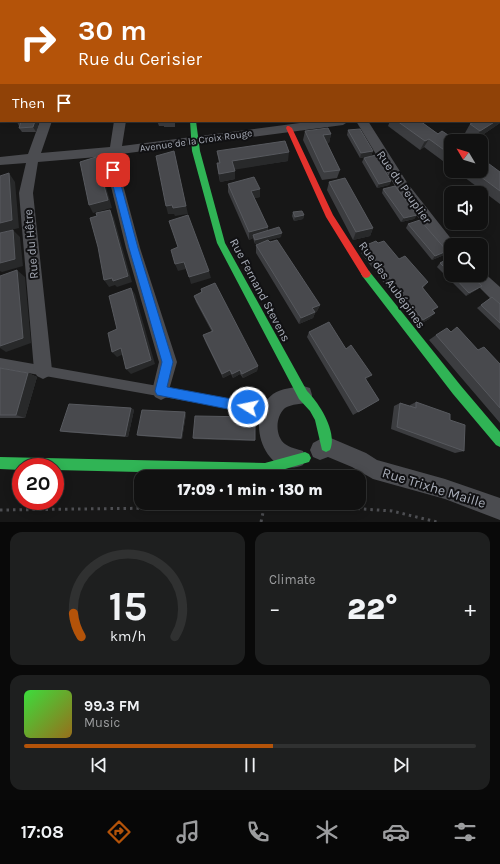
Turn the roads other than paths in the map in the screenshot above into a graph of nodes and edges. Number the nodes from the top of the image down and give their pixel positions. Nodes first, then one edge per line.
1 (46, 122) edge
2 (120, 122) edge
3 (193, 122) edge
4 (335, 122) edge
5 (363, 122) edge
6 (289, 128) junction
7 (194, 141) junction
8 (115, 151) junction
9 (33, 158) junction
10 (0, 161) edge
11 (444, 242) edge
12 (484, 282) edge
13 (500, 297) edge
14 (0, 363) edge
15 (43, 370) junction
16 (160, 391) junction
17 (303, 395) junction
18 (248, 407) dead end
19 (500, 441) edge
20 (326, 446) junction
21 (305, 458) junction
22 (0, 463) edge
23 (500, 509) edge

1 - 9 street, Rue du Hêtre
2 - 8 street
3 - 7 street, Rue Fernand Stevens
4 - 6 street, Avenue de la Croix Rouge
5 - 11 street, Rue du Peuplier
6 - 7 street, Avenue de la Croix Rouge
6 - 19 street, Rue des Aubépines
7 - 8 street, Avenue de la Croix Rouge
7 - 17 street, Rue Fernand Stevens
8 - 9 street, Avenue de la Croix Rouge
8 - 16 street
9 - 10 street, Avenue de la Croix Rouge
9 - 15 street, Rue du Hêtre
12 - 13 street
14 - 15 lane
15 - 16 lane
16 - 18 lane
17 - 20 street
17 - 21 street
20 - 21 street
20 - 23 street, Rue Trixhe Maille
21 - 22 street

